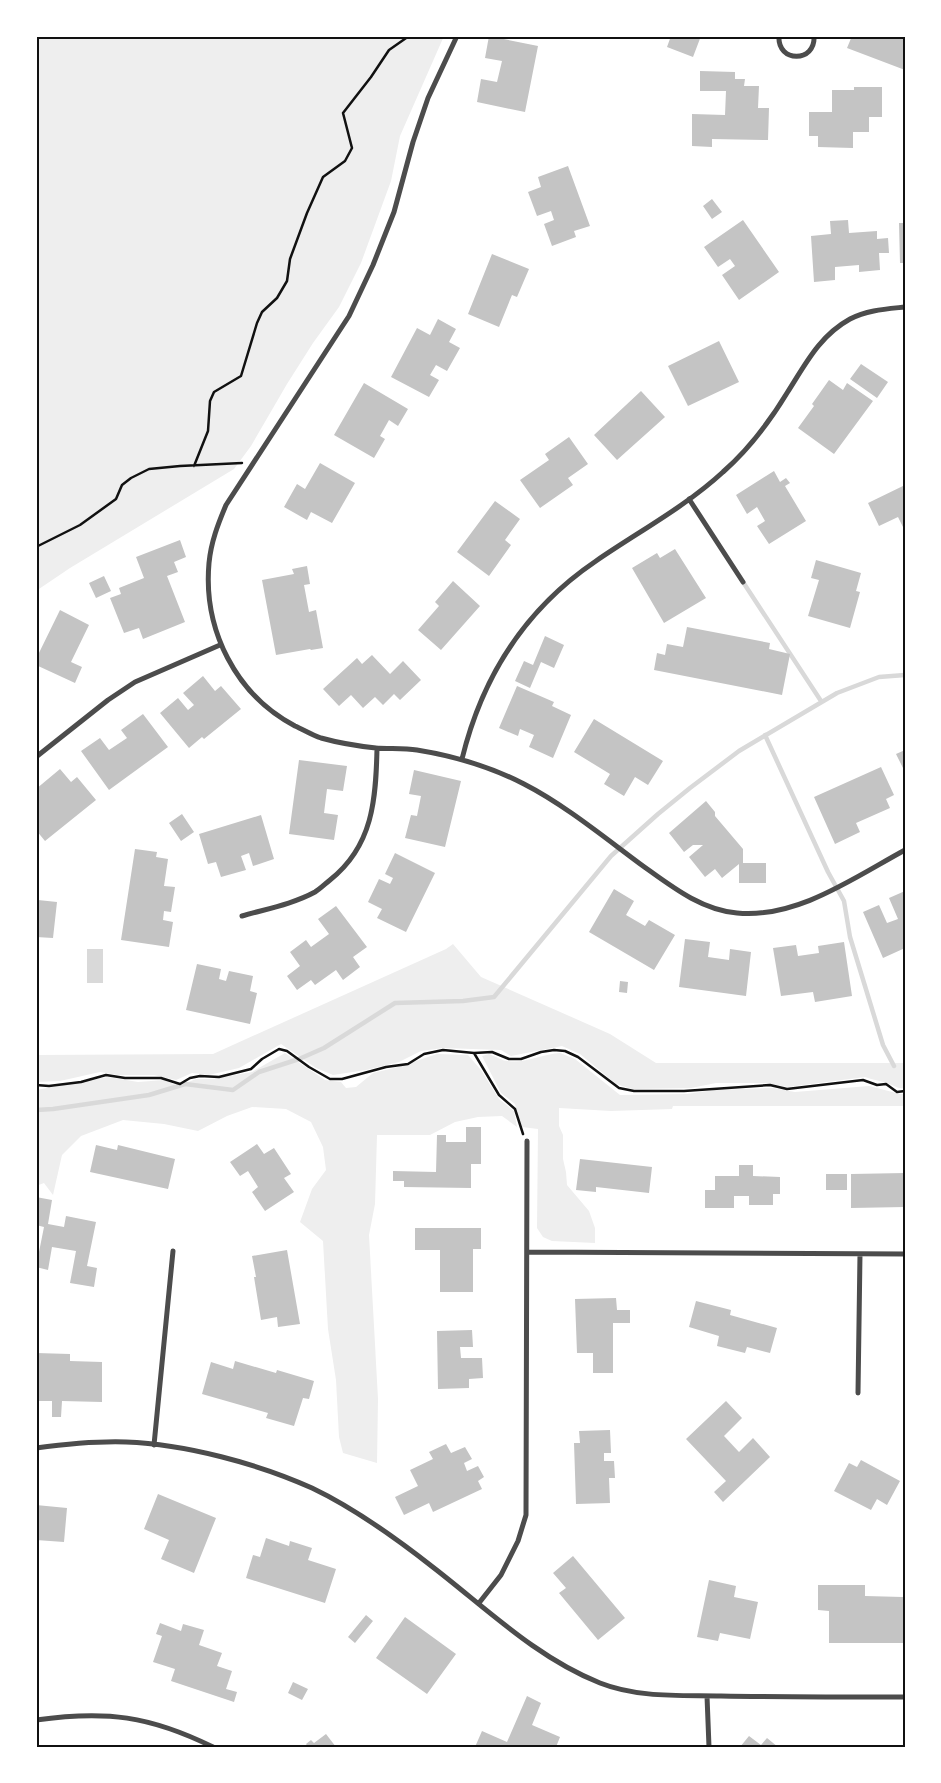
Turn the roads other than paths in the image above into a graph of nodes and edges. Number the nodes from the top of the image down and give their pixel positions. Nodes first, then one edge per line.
1 (457, 36) edge
2 (779, 36) edge
3 (814, 36) edge
4 (905, 307) edge
5 (689, 499) junction
6 (744, 582) dead end
7 (220, 645) junction
8 (377, 748) junction
9 (36, 757) edge
10 (462, 759) junction
11 (905, 850) edge
12 (242, 916) dead end
13 (527, 1141) road end
14 (173, 1251) dead end
15 (528, 1252) junction
16 (860, 1254) junction
17 (905, 1254) edge
18 (858, 1393) dead end
19 (154, 1445) junction
20 (36, 1448) edge
21 (479, 1603) junction
22 (707, 1696) junction
23 (905, 1697) edge
24 (36, 1720) edge
25 (213, 1747) edge
26 (709, 1747) edge

1 - 7 street
2 - 3 street
4 - 5 street
5 - 6 street
5 - 10 street
7 - 8 street
7 - 9 street
8 - 10 street
8 - 12 street
10 - 11 street
13 - 15 street
14 - 19 street
15 - 16 street
15 - 21 street
16 - 17 street
16 - 18 street
19 - 20 street
19 - 21 street
21 - 22 street
22 - 23 street
22 - 26 street
24 - 25 street

